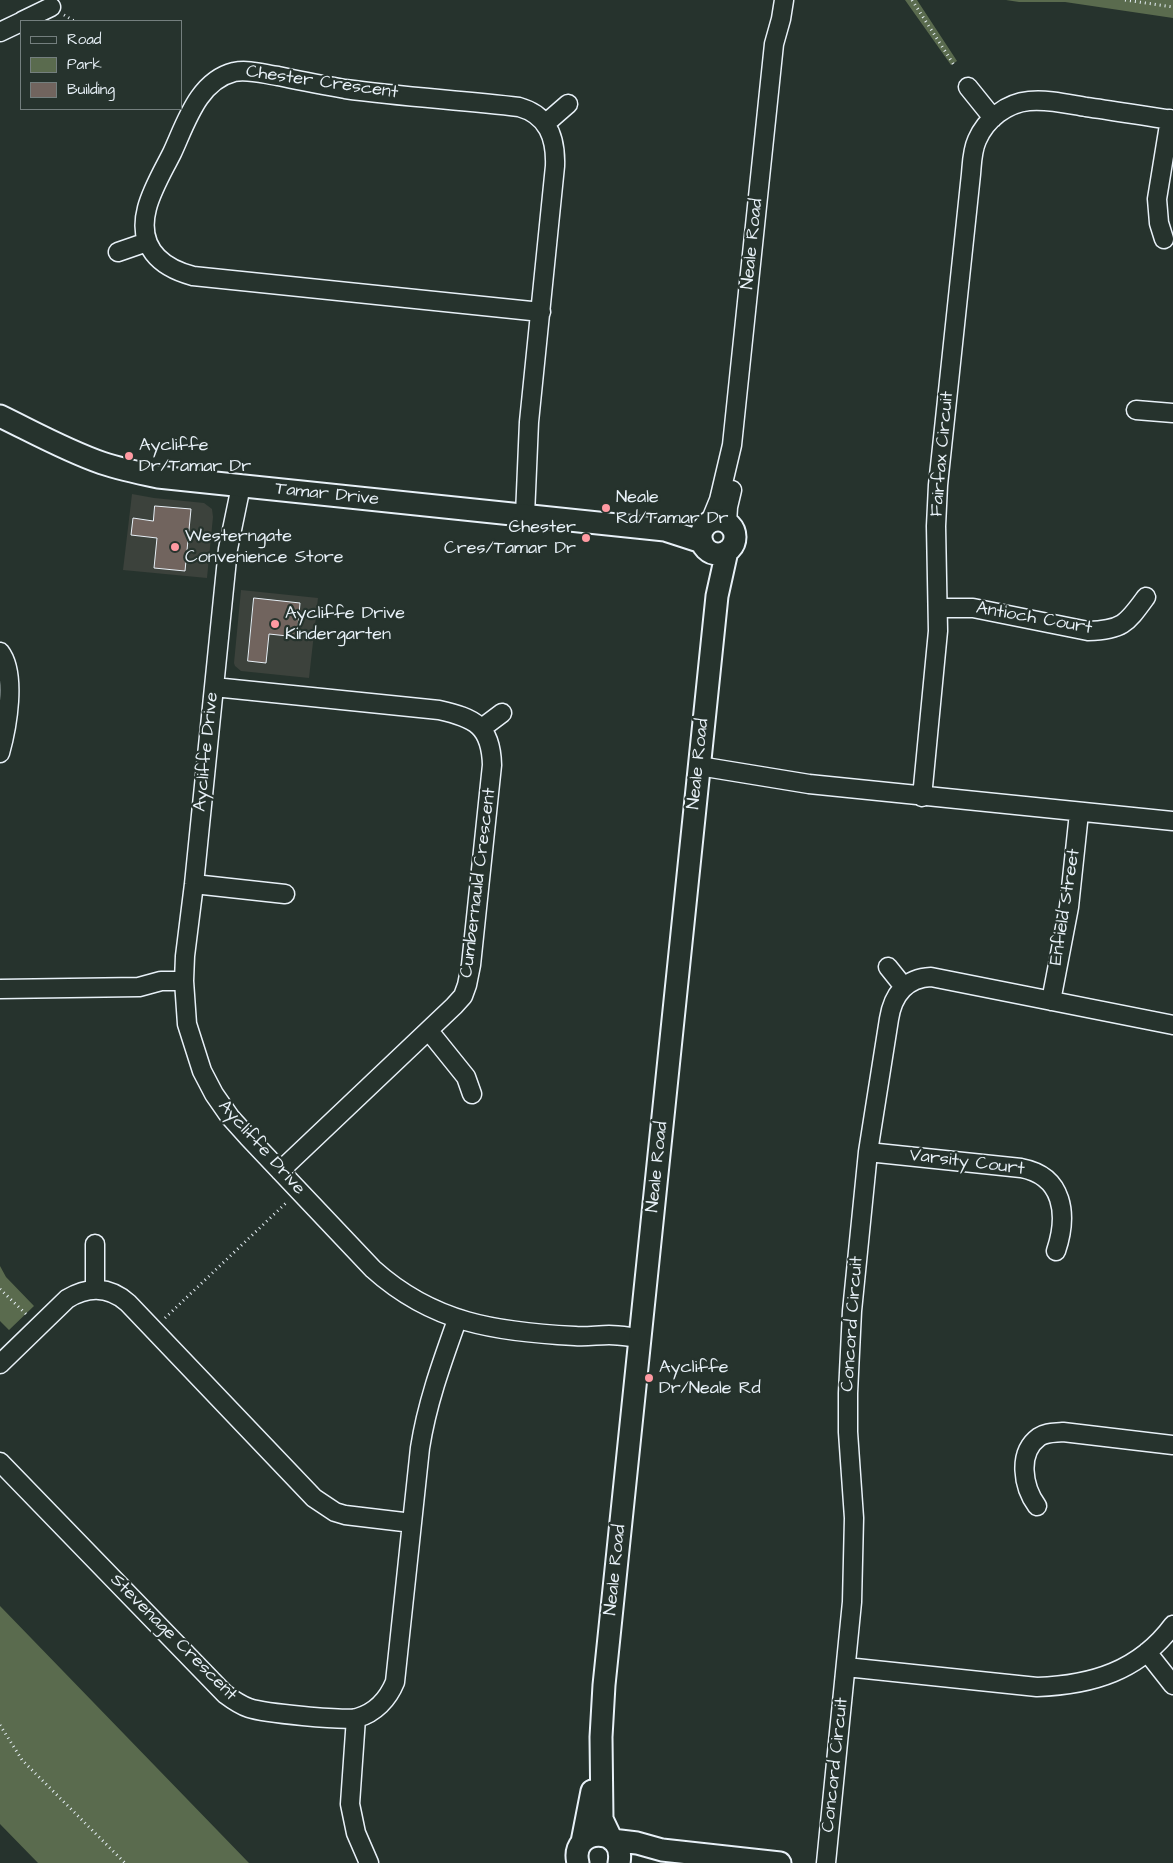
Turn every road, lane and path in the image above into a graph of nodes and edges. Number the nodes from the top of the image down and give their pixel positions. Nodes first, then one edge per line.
1 (772, 0) edge
2 (784, 0) edge
3 (912, 0) edge
4 (1125, 0) edge
5 (51, 7) dead end
6 (1173, 7) edge
7 (24, 20) edge
8 (20, 22) edge
9 (0, 32) edge
10 (774, 44) junction
11 (954, 65) dead end
12 (968, 87) dead end
13 (568, 104) dead end
14 (992, 118) junction
15 (1171, 120) edge
16 (545, 124) junction
17 (1164, 239) dead end
18 (147, 242) junction
19 (118, 252) dead end
20 (541, 312) junction
21 (1136, 410) dead end
22 (1173, 414) edge
23 (0, 416) edge
24 (234, 485) junction
25 (520, 514) junction
26 (714, 536) junction
27 (1146, 597) dead end
28 (939, 608) junction
29 (0, 652) edge
30 (214, 687) junction
31 (502, 713) dead end
32 (482, 728) junction
33 (0, 753) edge
34 (698, 772) junction
35 (922, 797) junction
36 (1079, 813) junction
37 (1173, 821) edge
38 (194, 884) junction
39 (285, 894) dead end
40 (888, 967) dead end
41 (184, 986) junction
42 (904, 987) junction
43 (0, 990) edge
44 (1051, 1001) junction
45 (1173, 1025) edge
46 (429, 1031) junction
47 (472, 1094) dead end
48 (868, 1152) junction
49 (280, 1171) junction
50 (287, 1202) dead end
51 (96, 1244) dead end
52 (1056, 1251) dead end
53 (0, 1289) edge
54 (95, 1289) junction
55 (27, 1315) dead end
56 (165, 1318) dead end
57 (457, 1320) junction
58 (639, 1343) junction
59 (0, 1364) edge
60 (1173, 1445) edge
61 (0, 1462) edge
62 (1036, 1506) dead end
63 (412, 1523) junction
64 (1173, 1625) edge
65 (1148, 1652) junction
66 (846, 1667) junction
67 (1173, 1684) edge
68 (356, 1718) junction
69 (0, 1725) edge
70 (601, 1737) junction
71 (612, 1839) junction
72 (582, 1842) junction
73 (662, 1850) junction
74 (125, 1863) edge
75 (369, 1863) edge
76 (578, 1863) edge
77 (619, 1863) edge
78 (624, 1863) edge
79 (780, 1863) edge
80 (826, 1863) edge

1 - 10 street, Neale Road
2 - 10 street, Neale Road
3 - 11 path
4 - 6 path
5 - 7 street
8 - 9 street
10 - 26 street, Neale Road
12 - 14 street
13 - 16 street
14 - 15 street, Fairfax Circuit
14 - 28 street, Fairfax Circuit
15 - 17 street
16 - 18 street, Chester Crescent
16 - 20 street
18 - 19 street
18 - 20 street
20 - 25 street
21 - 22 street
23 - 24 street, Tamar Drive
24 - 25 street, Tamar Drive
24 - 30 street, Aycliffe Drive
25 - 26 street, Tamar Drive
26 - 34 street, Neale Road
27 - 28 street, Antioch Court
28 - 35 street, Fairfax Circuit
29 - 33 street
30 - 32 street
30 - 38 street, Aycliffe Drive
31 - 32 street
32 - 46 street, Cumbernauld Crescent
34 - 35 street
34 - 58 street, Neale Road
35 - 36 street
36 - 37 street
36 - 44 street, Enfield Street
38 - 39 street
38 - 41 street, Aycliffe Drive
40 - 42 street
41 - 43 street
41 - 49 street, Aycliffe Drive
42 - 44 street
42 - 48 street, Concord Circuit
44 - 45 street
46 - 47 street
46 - 49 street, Cumbernauld Crescent
48 - 52 street, Varsity Court
48 - 66 street, Concord Circuit
49 - 57 street, Aycliffe Drive
50 - 56 path
51 - 54 street
53 - 55 path
54 - 59 street
54 - 63 street
57 - 58 street, Aycliffe Drive
57 - 63 street, Stevenage Crescent
58 - 70 street, Neale Road
60 - 62 street
61 - 68 street, Stevenage Crescent
63 - 68 street, Stevenage Crescent
64 - 65 street
65 - 66 street
65 - 67 street
66 - 80 street, Concord Circuit
68 - 75 street
69 - 74 path
70 - 71 street, Neale Road
70 - 72 street, Neale Road
71 - 72 street
71 - 73 street
71 - 77 street, Neale Road
72 - 76 street, Neale Road
73 - 78 street
73 - 79 street

